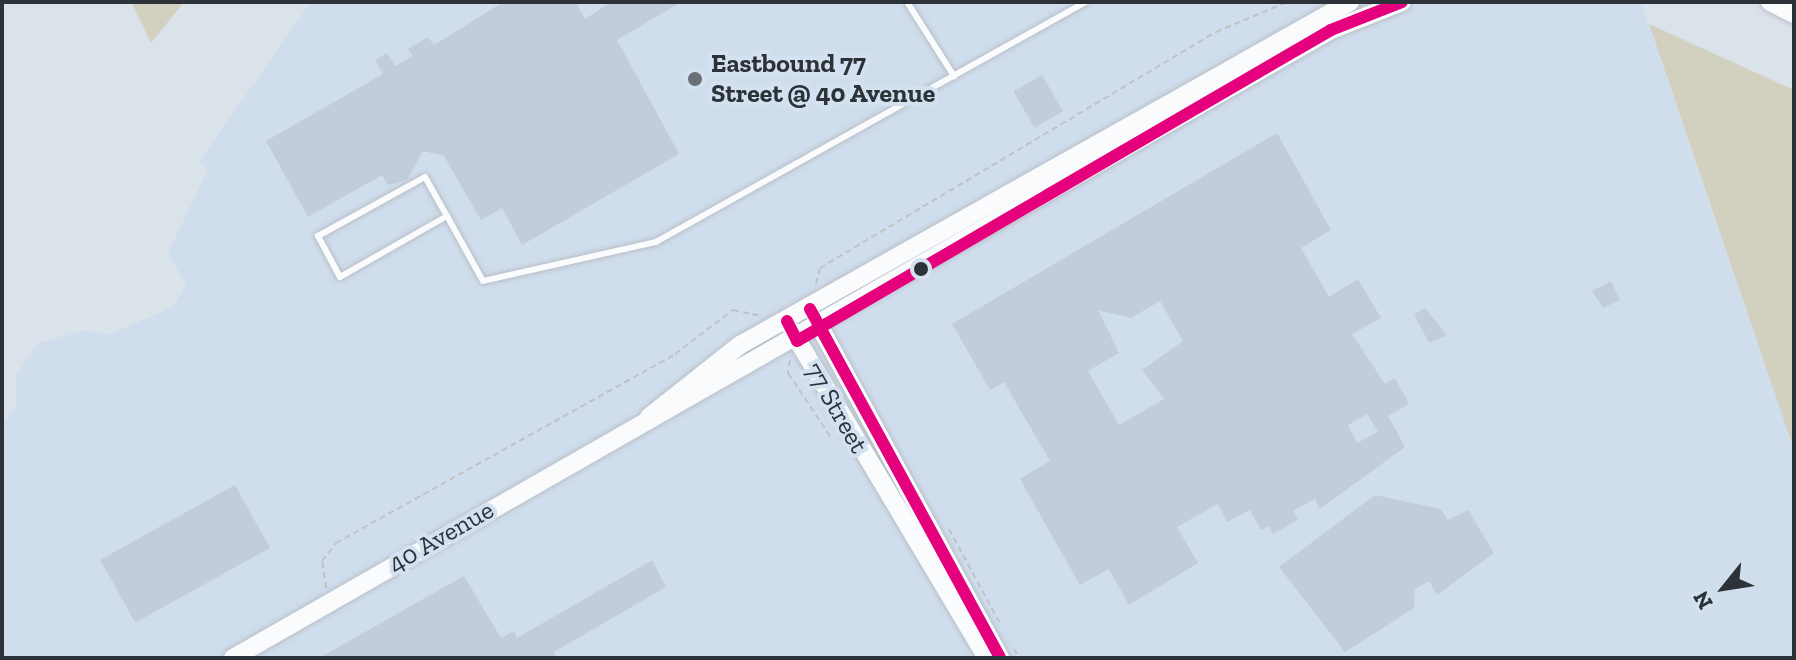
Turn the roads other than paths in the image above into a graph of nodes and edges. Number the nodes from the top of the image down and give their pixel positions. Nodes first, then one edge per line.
1 (907, 2) edge
2 (1086, 2) edge
3 (1350, 2) edge
4 (1402, 2) edge
5 (1770, 2) edge
6 (1794, 14) edge
7 (954, 76) junction
8 (447, 216) junction
9 (812, 301) junction
10 (787, 321) junction
11 (821, 328) junction
12 (797, 341) junction
13 (649, 417) junction
14 (233, 658) edge
15 (987, 658) edge
16 (1000, 658) edge

1 - 7 lane
2 - 7 lane
3 - 9 main road, 40 Avenue
4 - 11 main road, 40 Avenue
5 - 6 main road
7 - 8 lane
8 - 8 lane
9 - 10 main road, 40 Avenue
9 - 11 main road, 77 Street
10 - 12 main road, 77 Street
10 - 13 main road, 40 Avenue
11 - 12 main road, 40 Avenue
11 - 16 main road, 77 Street
12 - 13 main road, 40 Avenue
12 - 15 main road, 77 Street
13 - 14 main road, 40 Avenue

